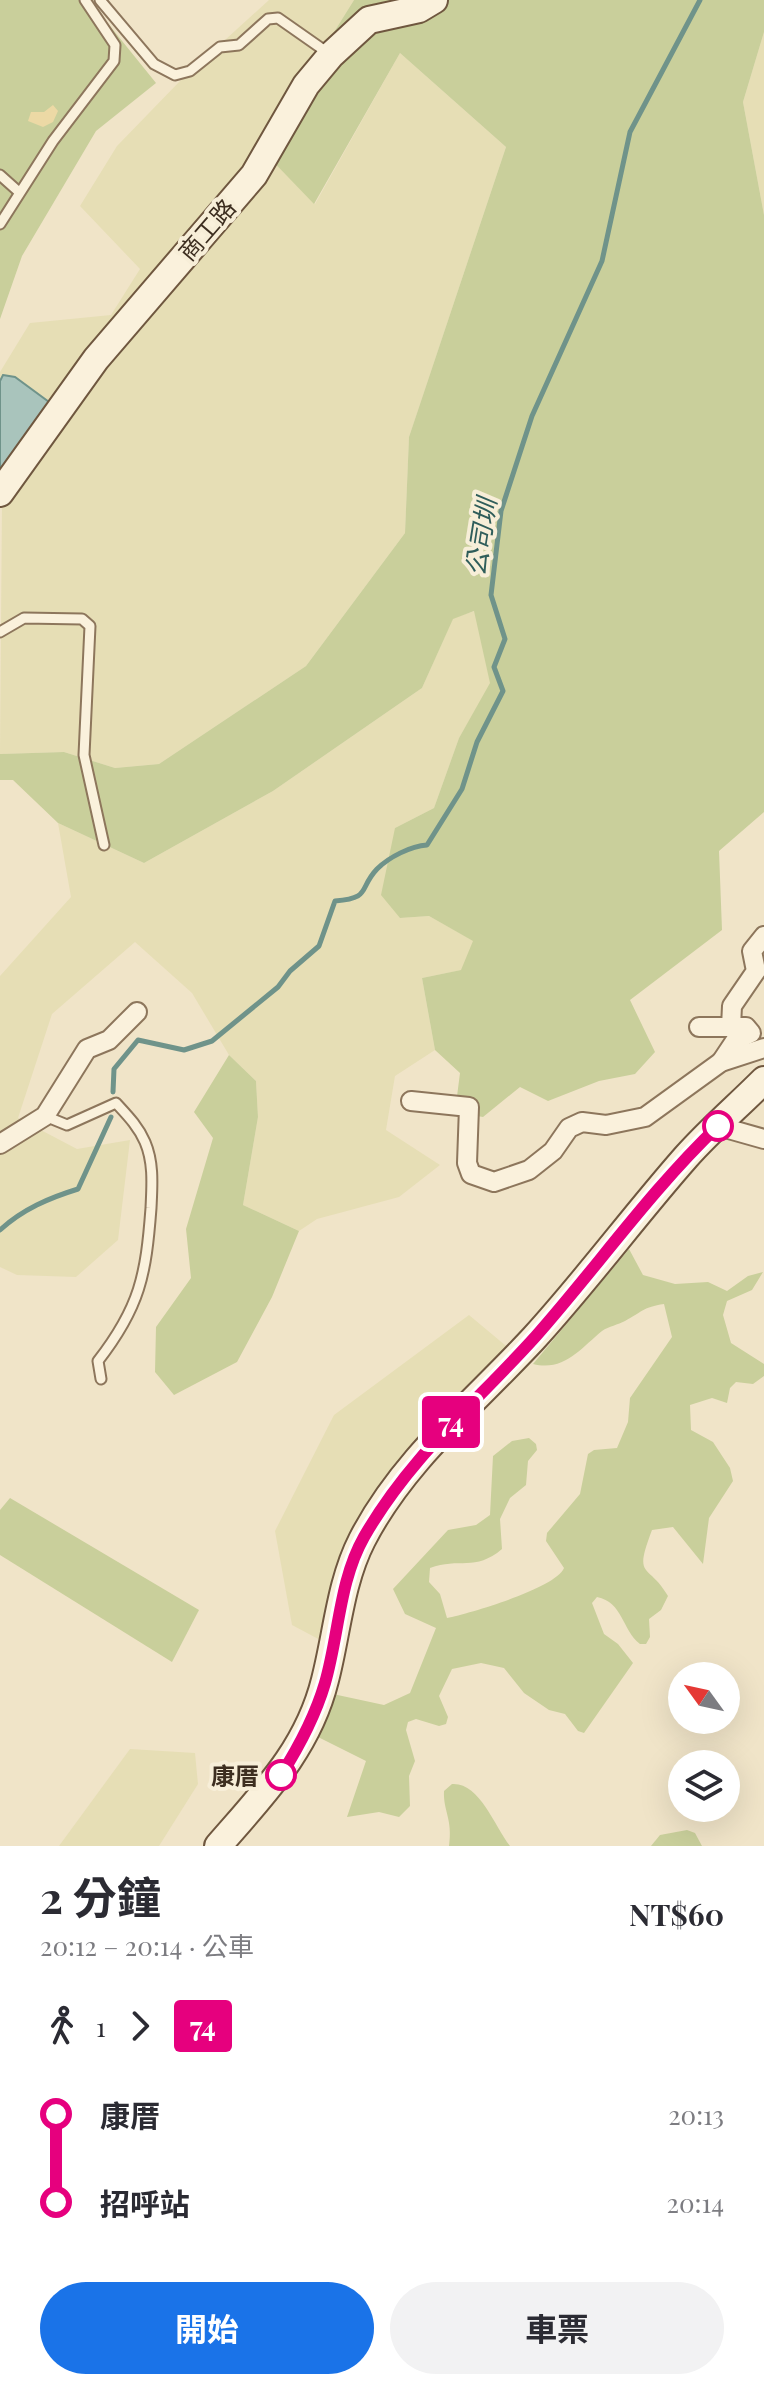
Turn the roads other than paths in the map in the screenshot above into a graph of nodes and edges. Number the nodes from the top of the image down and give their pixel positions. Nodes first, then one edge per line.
1 (85, 0) edge
2 (100, 0) edge
3 (434, 0) edge
4 (331, 55) junction
5 (0, 175) edge
6 (19, 192) junction
7 (0, 224) edge
8 (0, 493) edge
9 (0, 632) edge
10 (104, 845) dead end
11 (764, 936) edge
12 (137, 1012) dead end
13 (699, 1027) dead end
14 (731, 1027) junction
15 (764, 1048) edge
16 (721, 1062) junction
17 (764, 1080) edge
18 (411, 1101) dead end
19 (45, 1116) junction
20 (718, 1126) junction
21 (764, 1139) edge
22 (0, 1144) edge
23 (101, 1379) dead end
24 (218, 1846) edge

1 - 6 lane
2 - 4 lane
3 - 4 main road, 商工路
4 - 8 main road, 商工路
5 - 6 lane
6 - 7 lane
9 - 10 lane
11 - 14 street
12 - 19 street
13 - 14 street
14 - 16 street
15 - 16 street
16 - 18 street
17 - 20 main road
19 - 22 street
19 - 23 lane
20 - 21 street
20 - 24 main road

